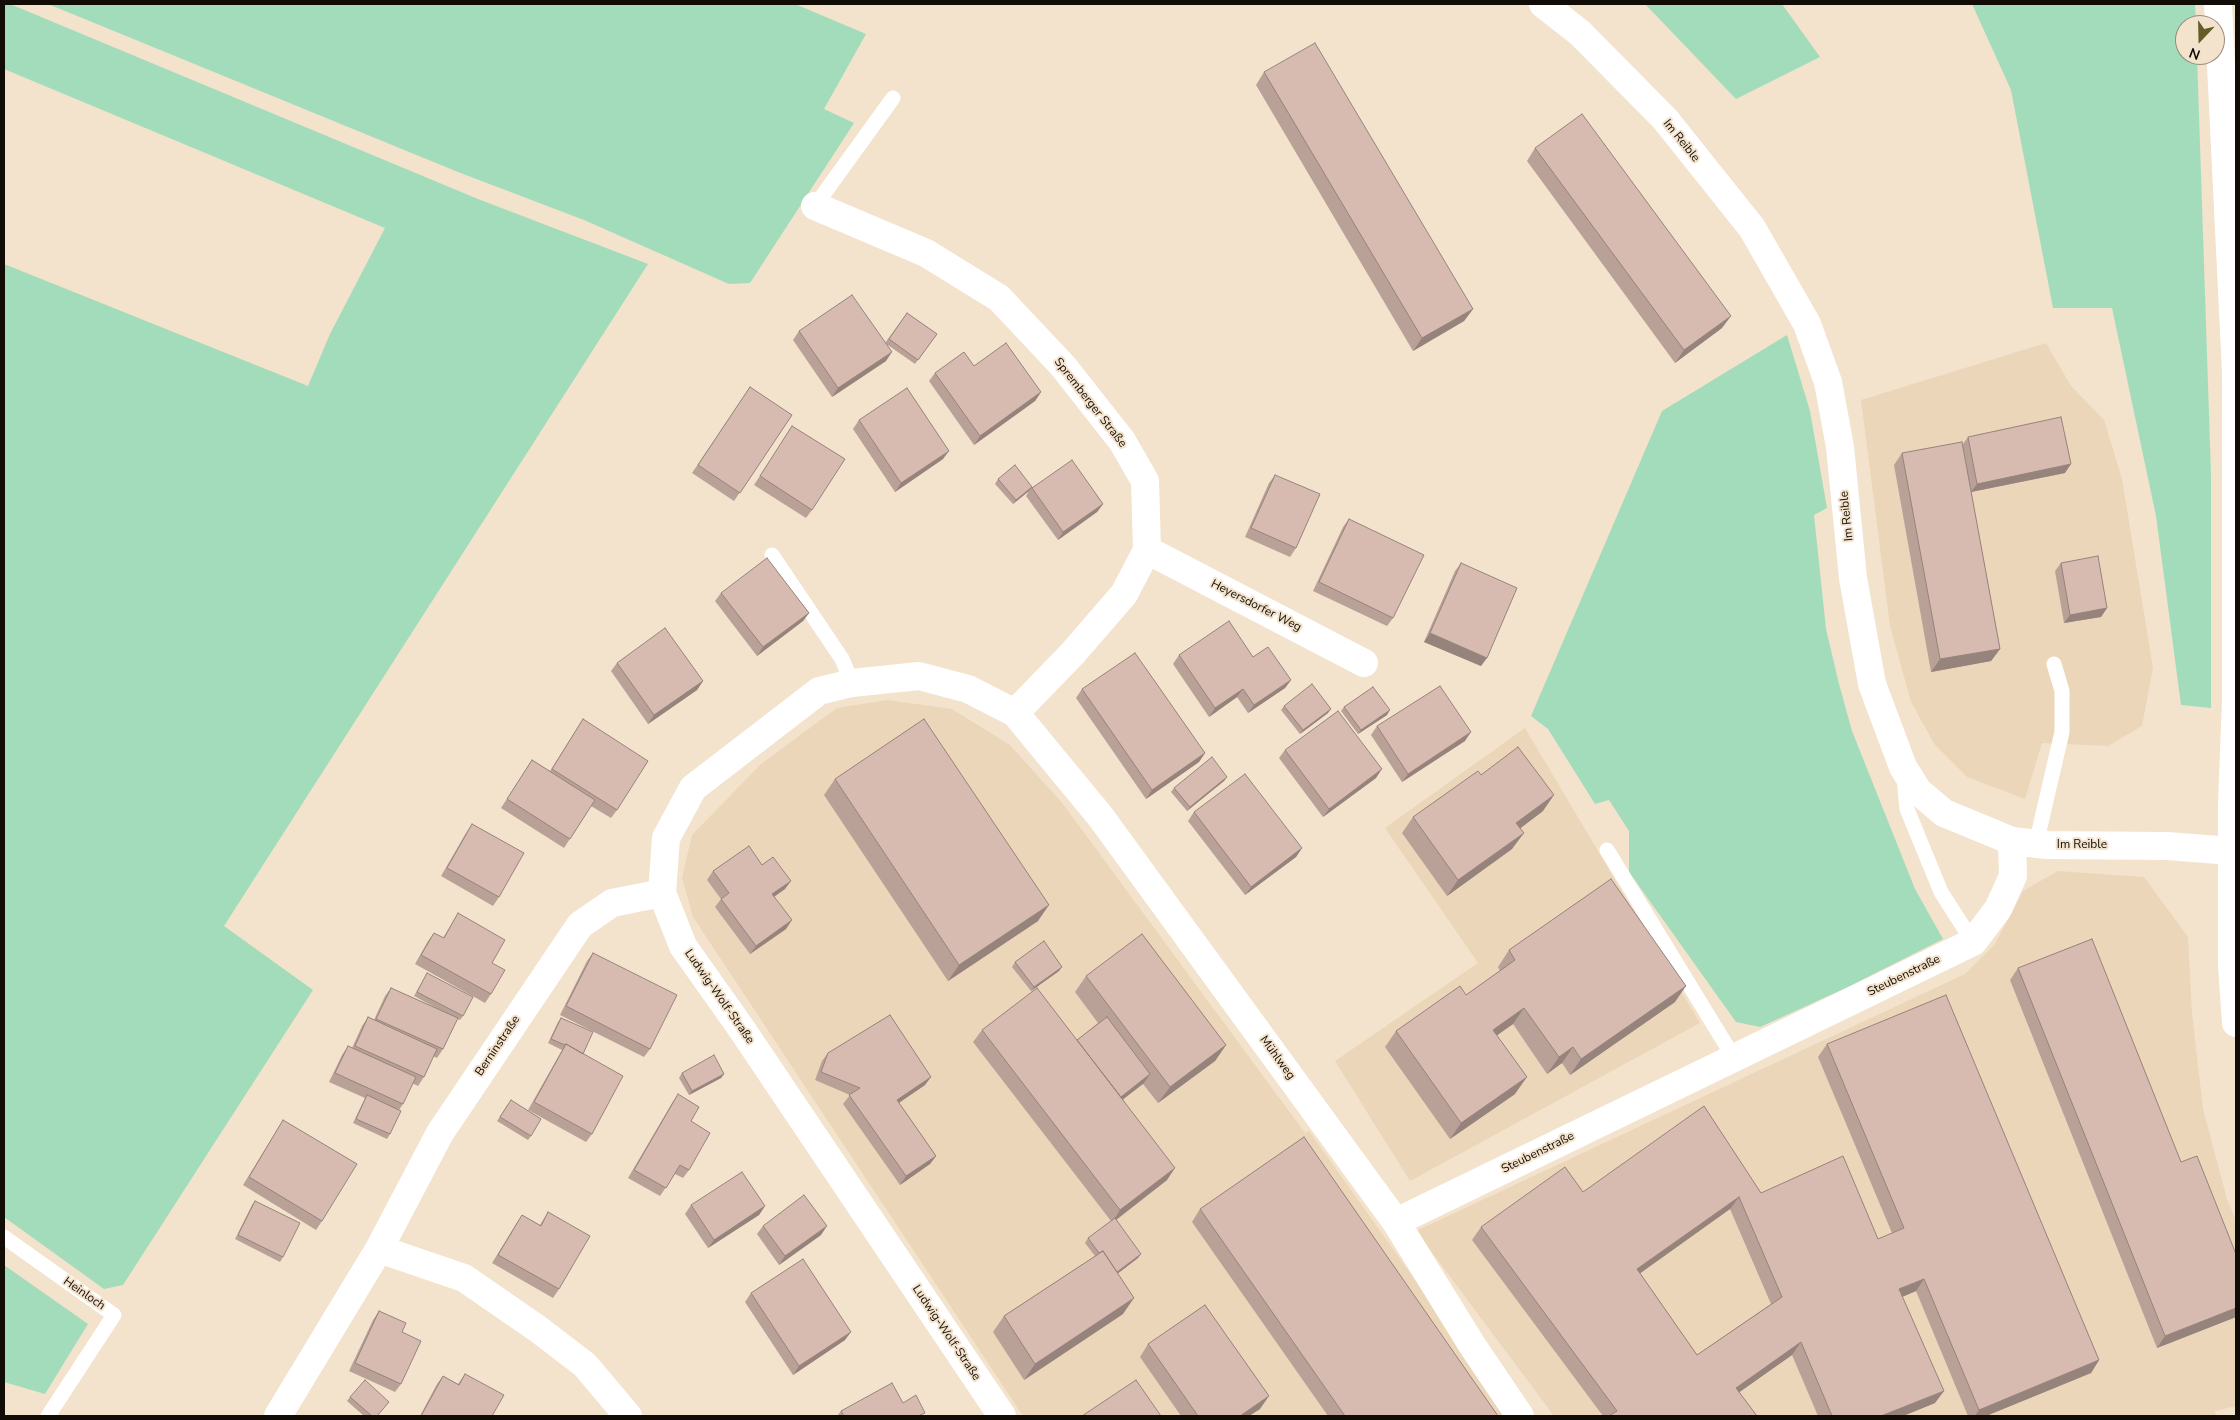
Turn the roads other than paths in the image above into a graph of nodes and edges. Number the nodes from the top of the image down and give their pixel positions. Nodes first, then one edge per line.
1 (1543, 4) edge
2 (2218, 4) edge
3 (894, 98) dead end
4 (815, 206) joint
5 (1147, 550) junction
6 (772, 555) dead end
7 (1364, 663) dead end
8 (2054, 664) dead end
9 (852, 683) junction
10 (1015, 713) junction
11 (1903, 766) junction
12 (2024, 842) junction
13 (1607, 850) dead end
14 (2232, 851) junction
15 (662, 893) junction
16 (1973, 942) junction
17 (2236, 1023) edge
18 (1734, 1058) junction
19 (1396, 1222) junction
20 (4, 1237) edge
21 (379, 1249) junction
22 (48, 1416) edge
23 (278, 1416) edge
24 (628, 1416) edge
25 (1002, 1416) edge
26 (1520, 1416) edge

1 - 11 street, Im Reible
2 - 14 street
3 - 4 lane
4 - 5 street, Spremberger Straße
5 - 7 street, Heyersdorfer Weg
5 - 10 street, Spremberger Straße
6 - 9 lane
8 - 12 lane
9 - 10 street, Ludwig-Wolf-Straße
9 - 15 street, Ludwig-Wolf-Straße
10 - 19 street, Mühlweg
11 - 12 street, Im Reible
11 - 16 lane
12 - 14 street, Im Reible
12 - 16 street, Steubenstraße
13 - 18 lane
14 - 17 street
15 - 21 street, Berninstraße
15 - 25 street, Ludwig-Wolf-Straße
16 - 18 street, Steubenstraße
18 - 19 street, Steubenstraße
19 - 26 street, Mühlweg
20 - 22 lane, Heinloch
21 - 23 street, Berninstraße
21 - 24 street

